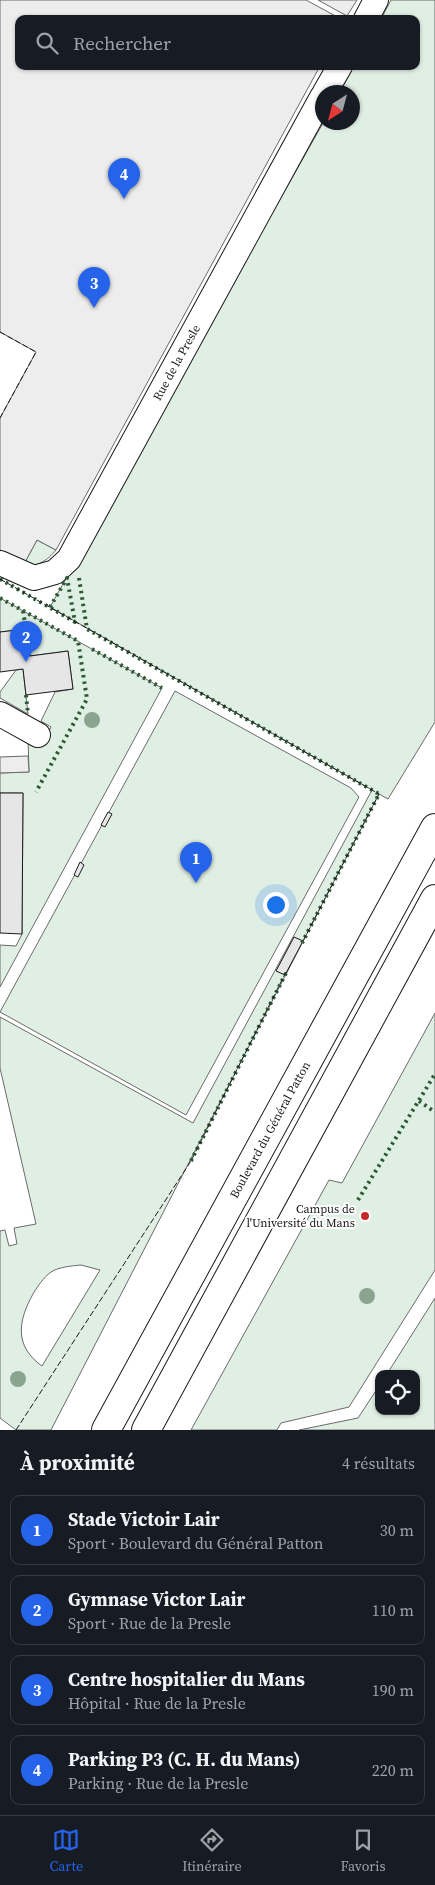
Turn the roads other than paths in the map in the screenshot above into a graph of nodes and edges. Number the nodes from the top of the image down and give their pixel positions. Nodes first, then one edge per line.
1 (376, 0) edge
2 (368, 15) edge
3 (338, 70) edge
4 (329, 85) edge
5 (315, 110) edge
6 (0, 563) edge
7 (0, 714) edge
8 (38, 735) dead end
9 (435, 828) edge
10 (435, 898) edge
11 (106, 1430) edge
12 (146, 1430) edge

1 - 2 street
3 - 4 street
5 - 6 street, Rue de la Presle
7 - 8 street
9 - 11 highway, Boulevard du Général Patton
10 - 12 highway

